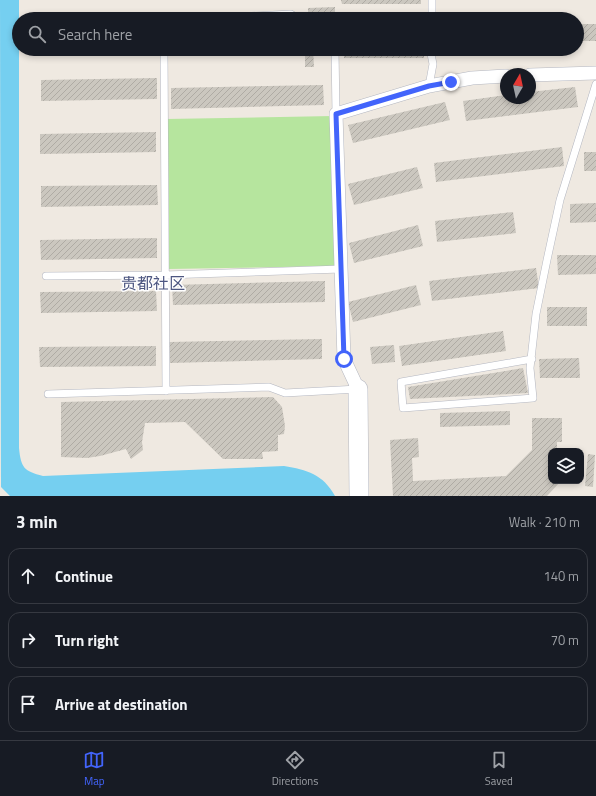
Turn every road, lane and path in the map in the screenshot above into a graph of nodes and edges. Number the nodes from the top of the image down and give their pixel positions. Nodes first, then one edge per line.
1 (432, 0) edge
2 (432, 12) edge
3 (164, 56) edge
4 (335, 56) edge
5 (431, 56) edge
6 (596, 73) edge
7 (536, 75) edge
8 (500, 76) edge
9 (596, 84) edge
10 (429, 86) junction
11 (336, 114) junction
12 (341, 269) junction
13 (165, 275) junction
14 (46, 276) dead end
15 (532, 359) junction
16 (358, 389) junction
17 (166, 391) junction
18 (48, 394) dead end
19 (360, 496) edge

1 - 2 lane
3 - 13 lane
4 - 11 lane
5 - 10 lane
6 - 7 street
8 - 10 street
9 - 15 lane
10 - 11 street
11 - 12 street
12 - 13 lane
12 - 16 street
13 - 14 lane
13 - 17 lane
15 - 15 lane
16 - 17 lane
16 - 19 street
17 - 18 lane

